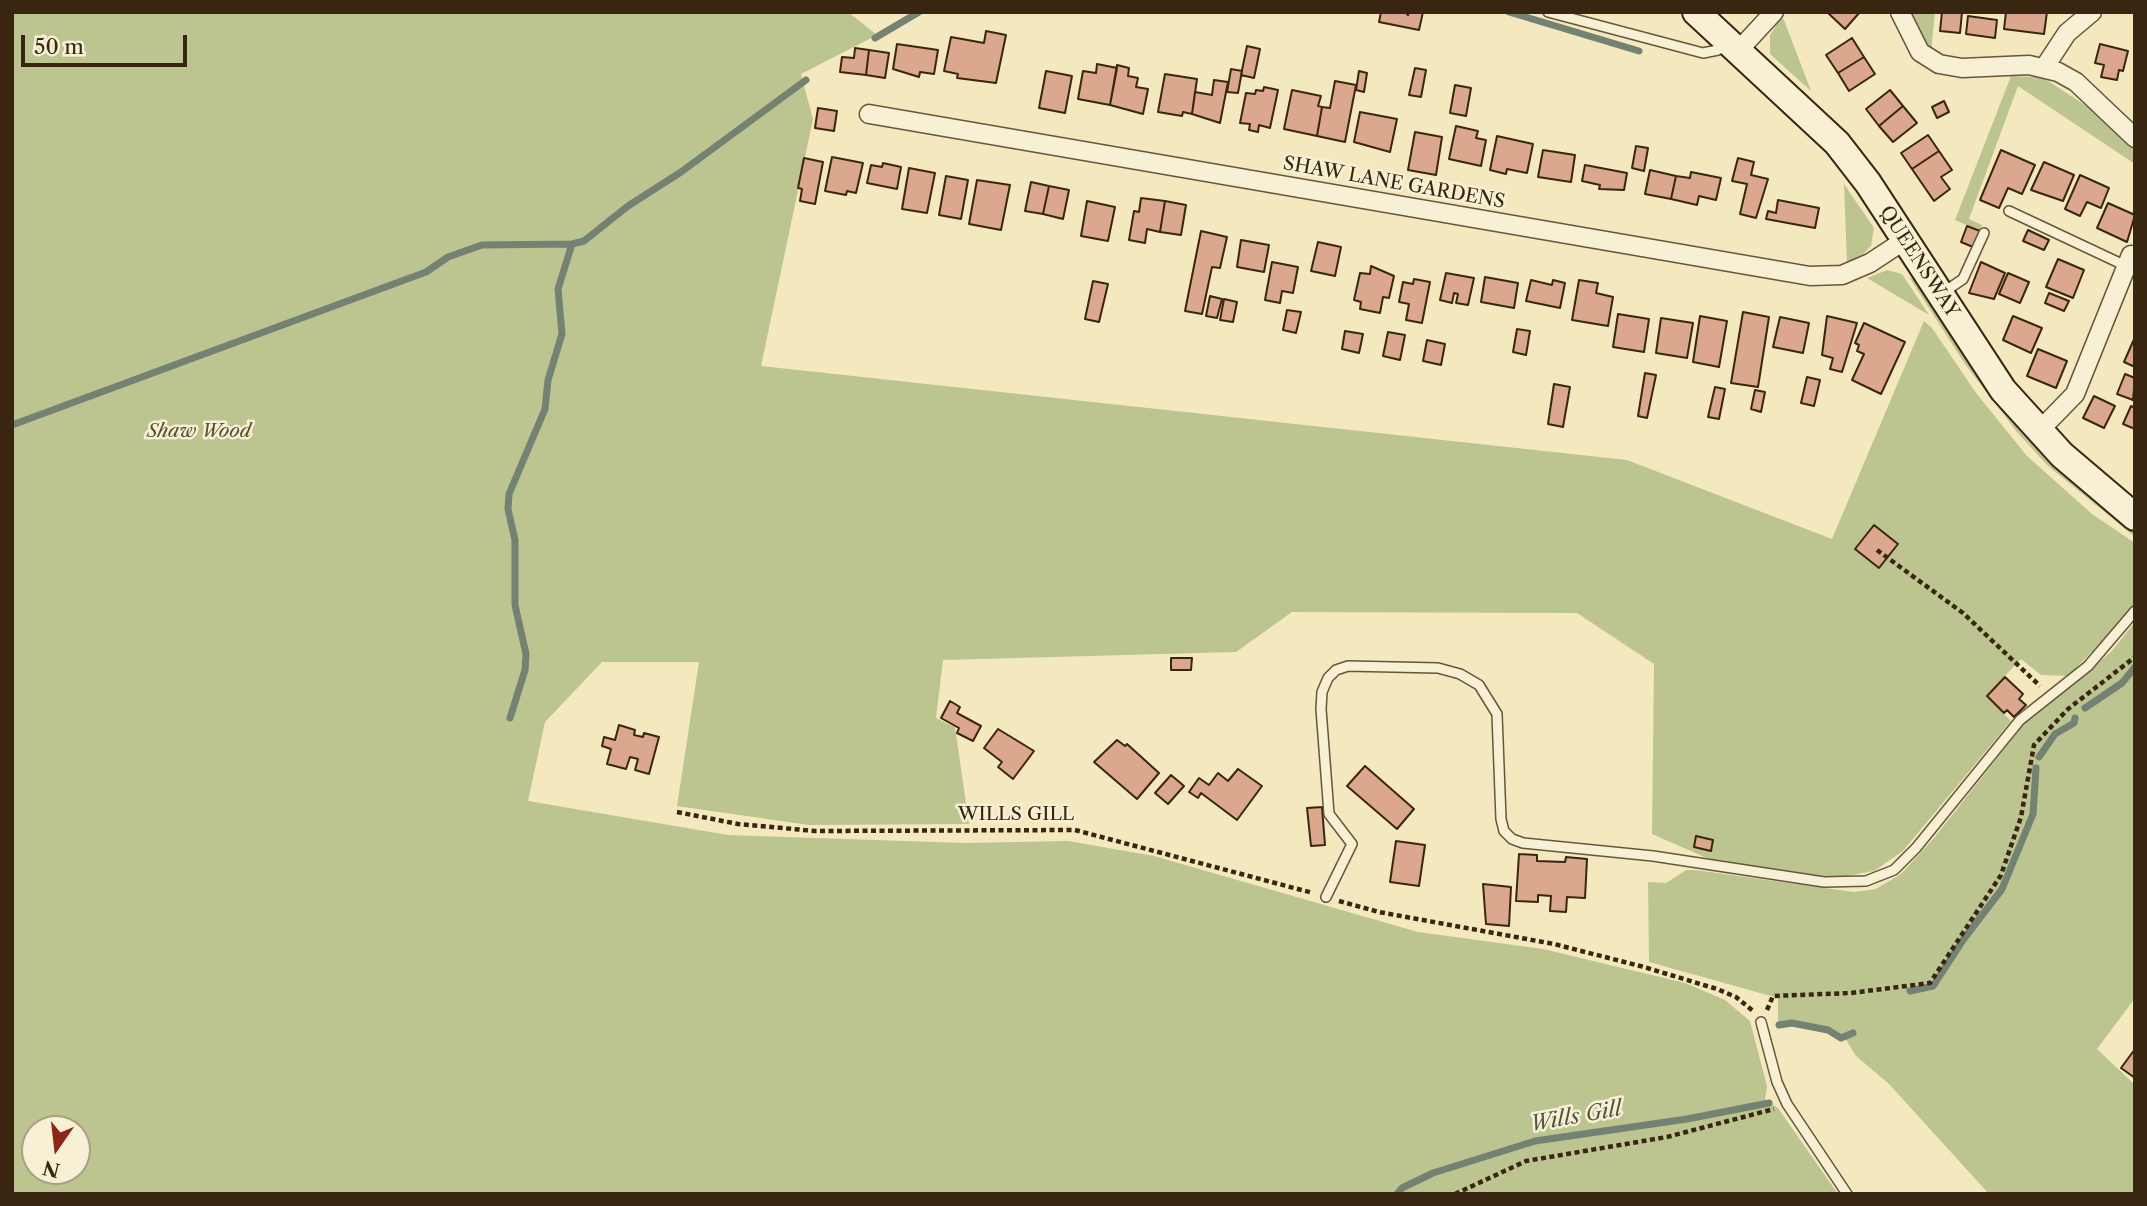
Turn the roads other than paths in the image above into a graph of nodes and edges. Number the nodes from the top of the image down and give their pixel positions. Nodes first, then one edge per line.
1 (1548, 12) edge
2 (1696, 12) edge
3 (1774, 12) edge
4 (1900, 12) edge
5 (2088, 13) edge
6 (1733, 47) junction
7 (2044, 68) junction
8 (869, 114) dead end
9 (2135, 138) edge
10 (2009, 211) dead end
11 (1984, 233) dead end
12 (1905, 240) junction
13 (2129, 261) joint
14 (1940, 295) junction
15 (2038, 432) junction
16 (2135, 517) edge
17 (2135, 611) edge
18 (1326, 897) road end
19 (1761, 1022) road end
20 (1847, 1194) edge

1 - 6 lane
2 - 6 street, QUEENSWAY
3 - 6 street
4 - 7 street
5 - 7 street
6 - 12 street, QUEENSWAY
7 - 9 street
8 - 12 street, SHAW LANE GARDENS
10 - 13 lane
11 - 14 lane
12 - 14 street, QUEENSWAY
13 - 15 street
14 - 15 street, QUEENSWAY
15 - 16 street, QUEENSWAY
17 - 18 lane
19 - 20 lane

